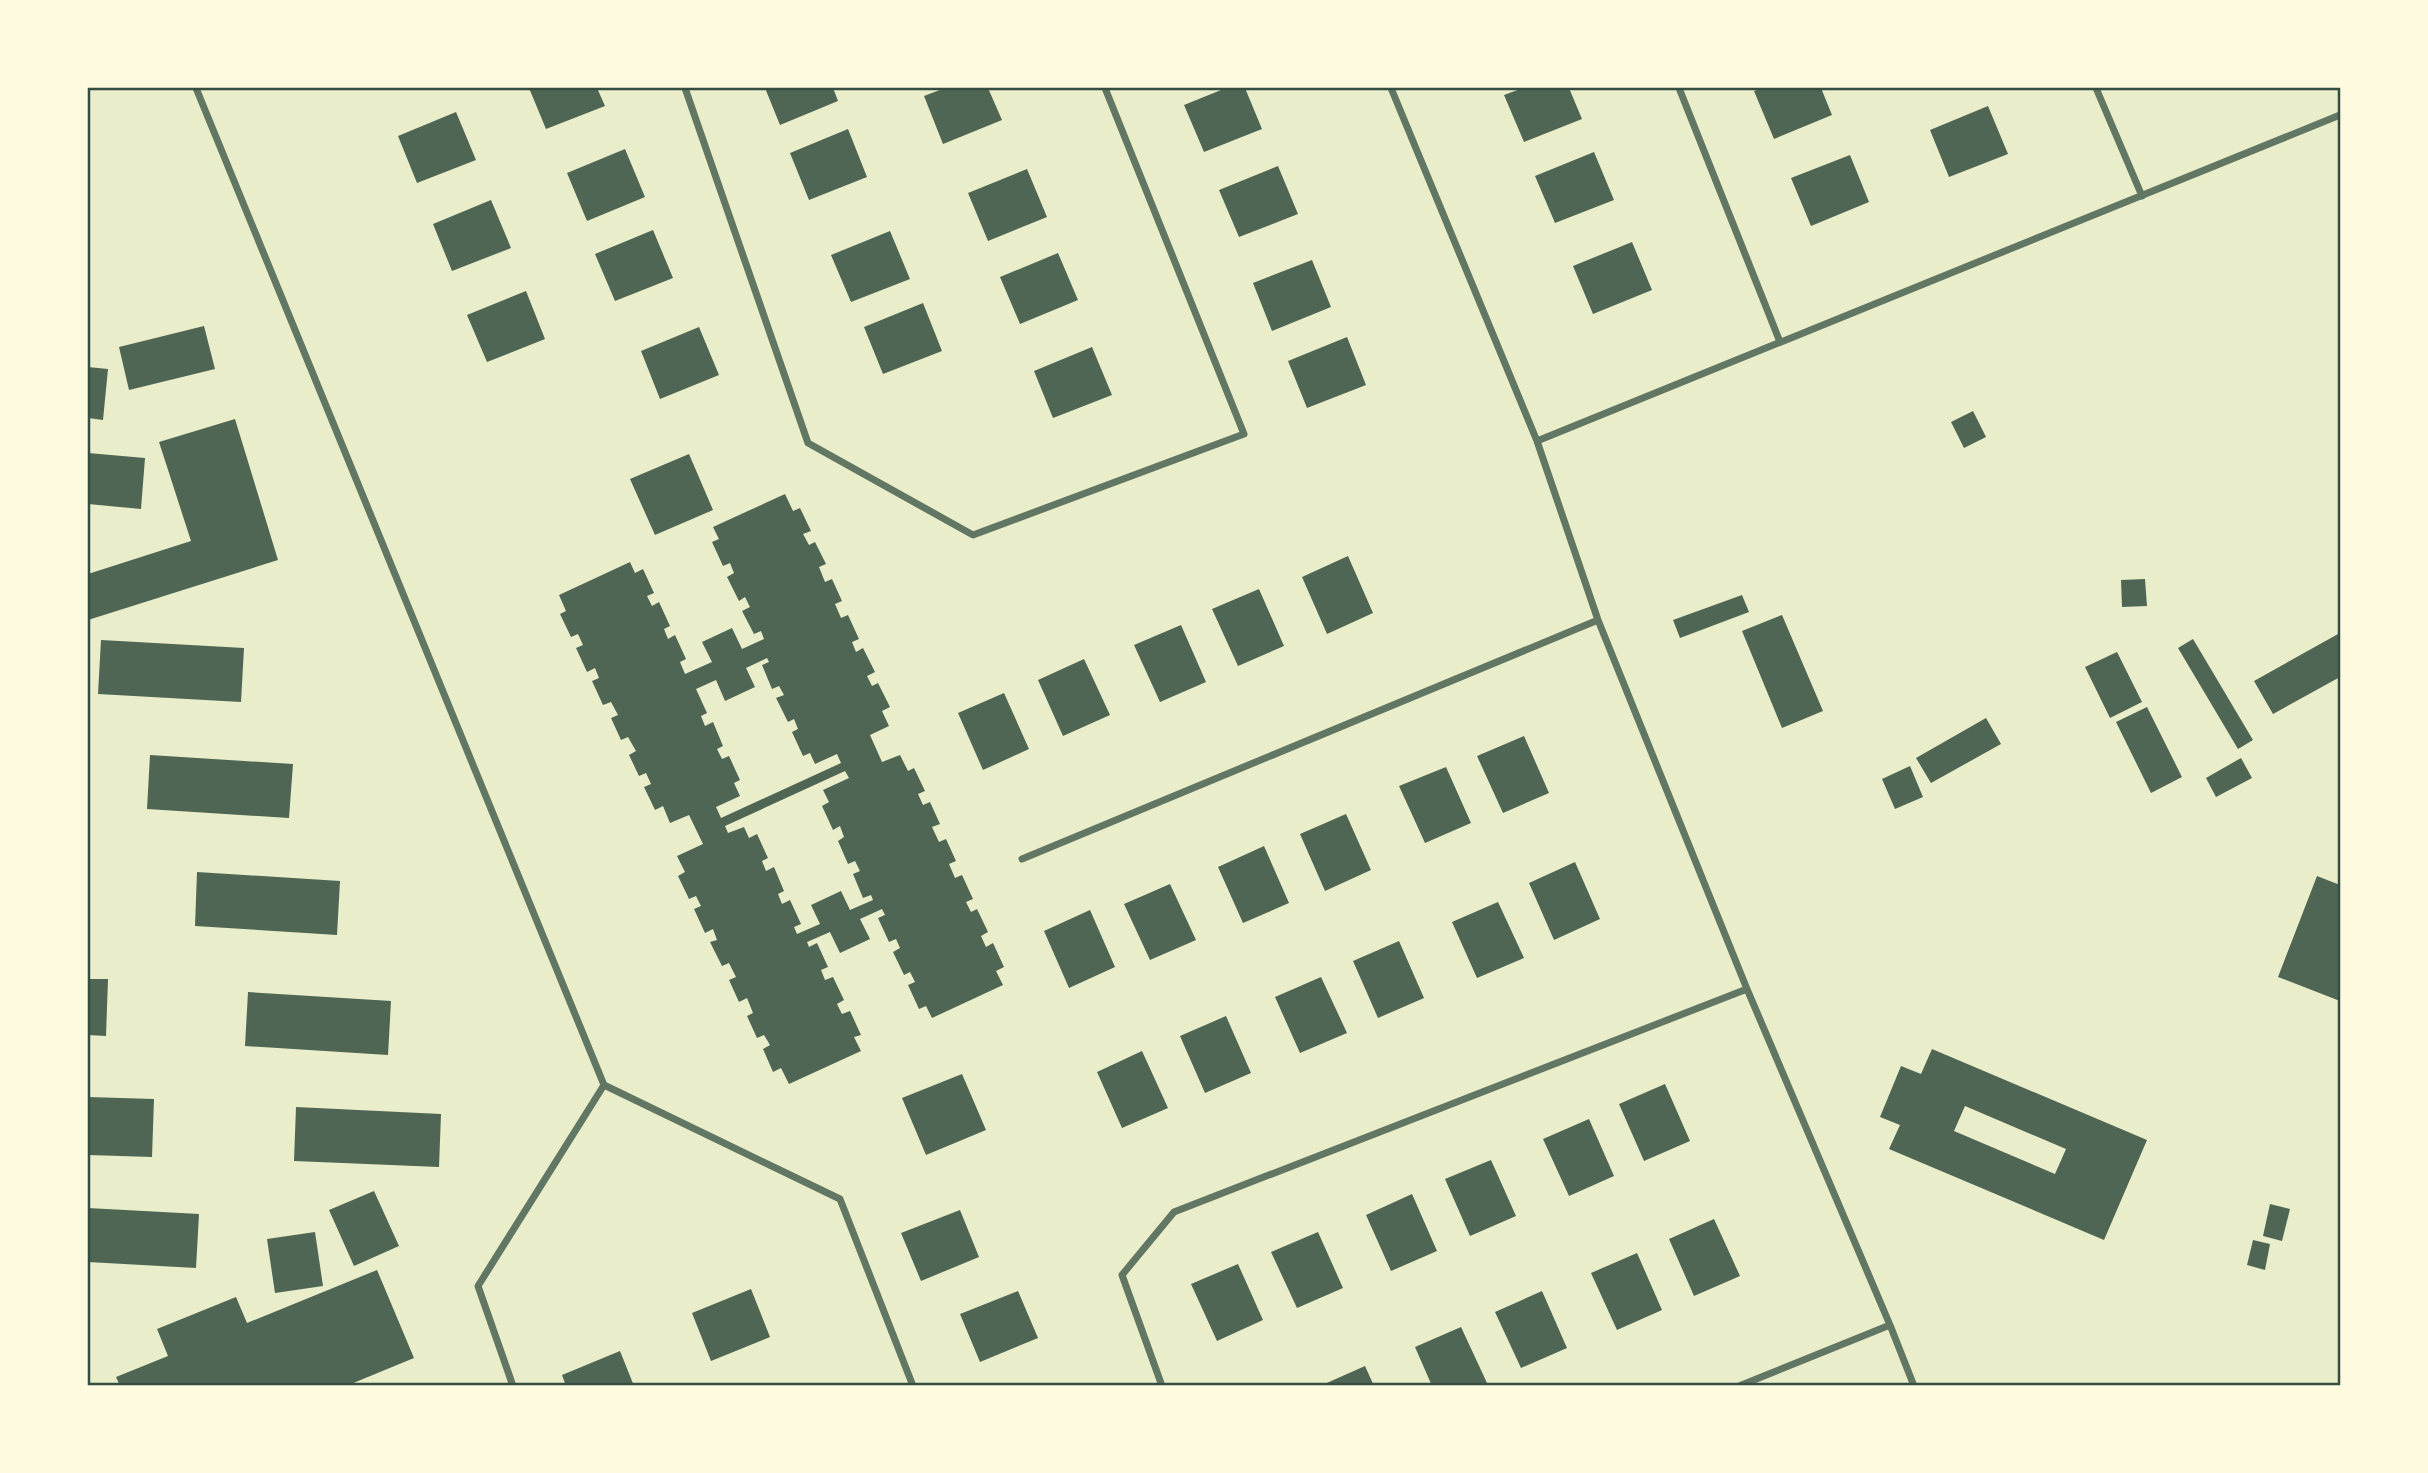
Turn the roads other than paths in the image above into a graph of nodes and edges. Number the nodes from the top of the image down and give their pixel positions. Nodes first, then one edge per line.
1 (196, 88) edge
2 (685, 88) edge
3 (1105, 88) edge
4 (1391, 88) edge
5 (1679, 88) edge
6 (2096, 88) edge
7 (2340, 115) edge
8 (2141, 196) junction
9 (1780, 342) junction
10 (1537, 441) junction
11 (1598, 620) junction
12 (1022, 859) dead end
13 (1746, 989) junction
14 (604, 1085) junction
15 (1890, 1325) junction
16 (513, 1385) edge
17 (913, 1385) edge
18 (1162, 1385) edge
19 (1740, 1385) edge
20 (1914, 1385) edge

1 - 14 street
2 - 3 street
4 - 10 street
5 - 9 street
6 - 8 street
7 - 8 street
8 - 9 street
9 - 10 street
10 - 11 street
11 - 12 street
11 - 13 street
13 - 15 street
13 - 18 street
14 - 16 street
14 - 17 street
15 - 19 street
15 - 20 street

